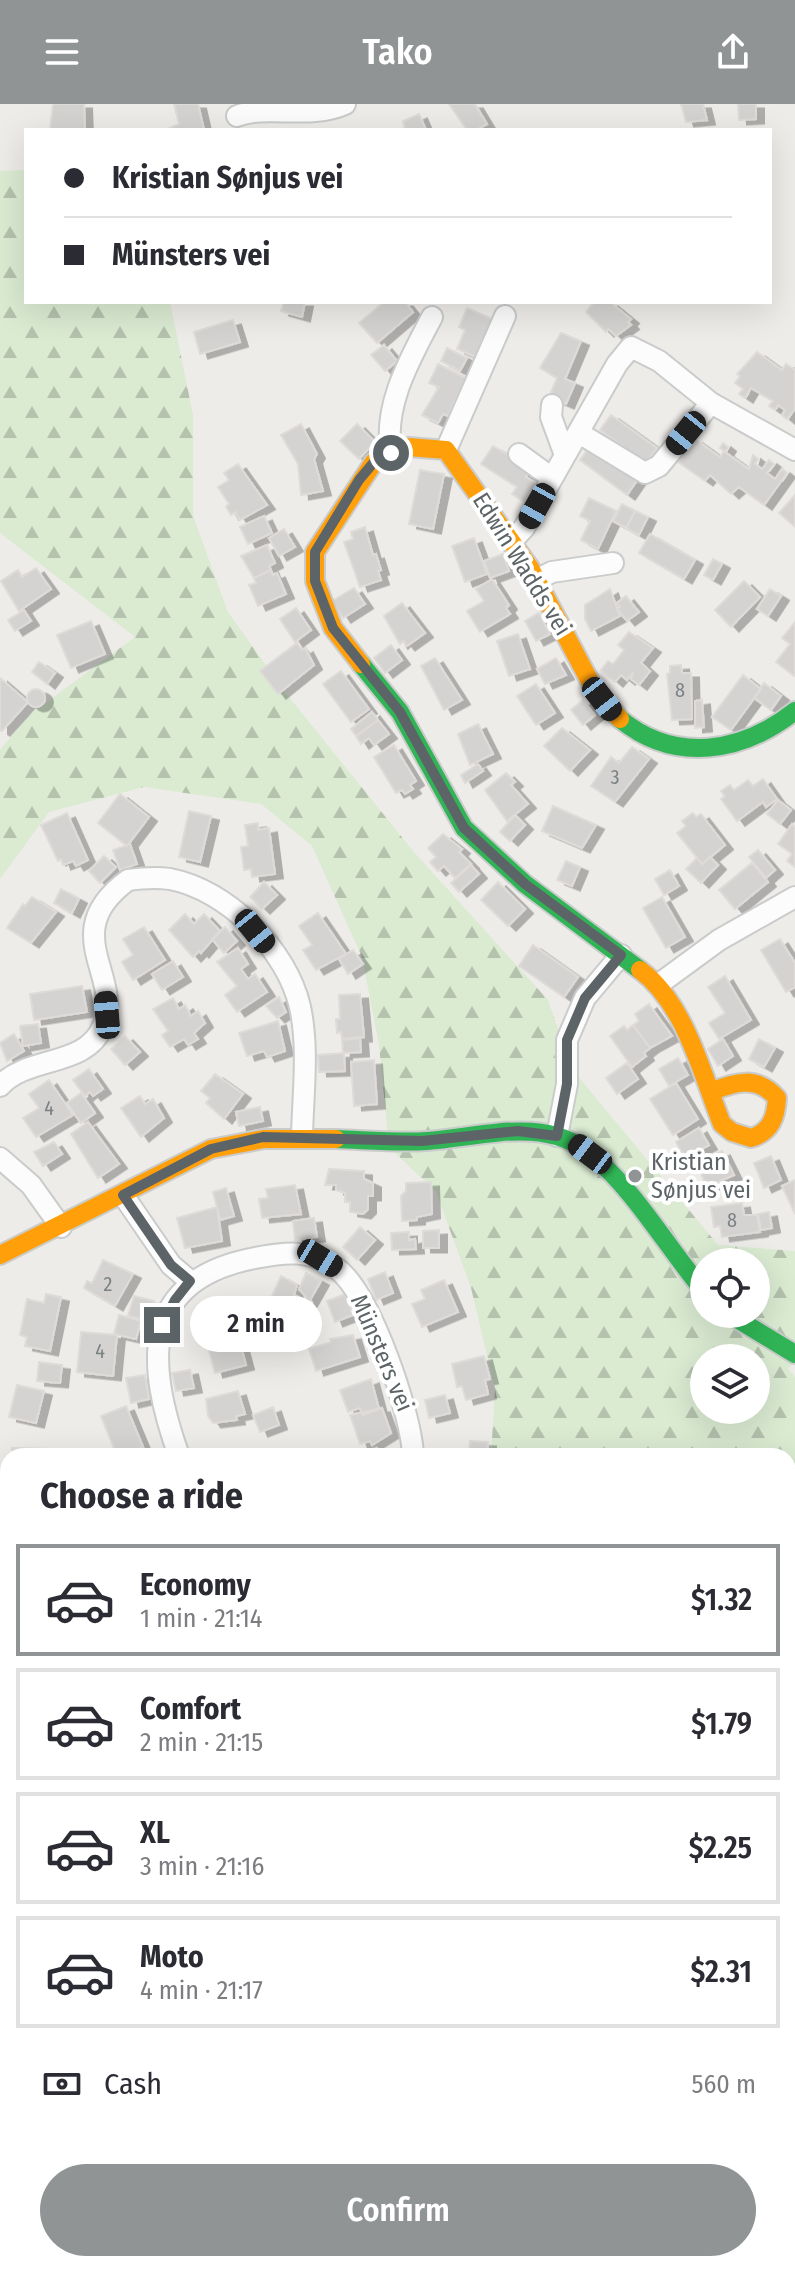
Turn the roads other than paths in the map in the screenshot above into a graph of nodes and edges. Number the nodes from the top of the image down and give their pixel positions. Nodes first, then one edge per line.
1 (345, 104) edge
2 (235, 117) edge
3 (505, 316) dead end
4 (432, 317) dead end
5 (711, 403) junction
6 (552, 405) dead end
7 (579, 433) junction
8 (446, 450) junction
9 (795, 450) edge
10 (391, 453) junction
11 (519, 454) dead end
12 (565, 455) junction
13 (552, 478) junction
14 (511, 542) junction
15 (613, 563) dead end
16 (536, 580) junction
17 (795, 711) edge
18 (795, 897) edge
19 (621, 955) junction
20 (659, 984) junction
21 (0, 1086) edge
22 (710, 1092) dead end
23 (302, 1135) junction
24 (557, 1136) junction
25 (0, 1158) edge
26 (123, 1195) junction
27 (61, 1227) junction
28 (0, 1255) edge
29 (690, 1273) edge
30 (190, 1281) junction
31 (752, 1328) edge
32 (795, 1354) edge
33 (177, 1448) edge
34 (412, 1448) edge

1 - 2 street
3 - 8 street
4 - 10 street
5 - 7 street
5 - 7 street
5 - 9 street
6 - 12 street
7 - 12 street
8 - 10 street
8 - 14 street, Edwin Wadds vei
10 - 19 street
11 - 13 street
12 - 13 street
13 - 14 street
14 - 16 street, Edwin Wadds vei
15 - 16 street
16 - 17 street, Edwin Wadds vei
18 - 20 street
19 - 20 street
19 - 24 street
20 - 22 street
21 - 23 street
23 - 24 street
23 - 26 street
24 - 29 street
25 - 27 street
26 - 27 street
26 - 30 street
27 - 28 street
30 - 33 street
30 - 34 street, Münsters vei
31 - 32 street

